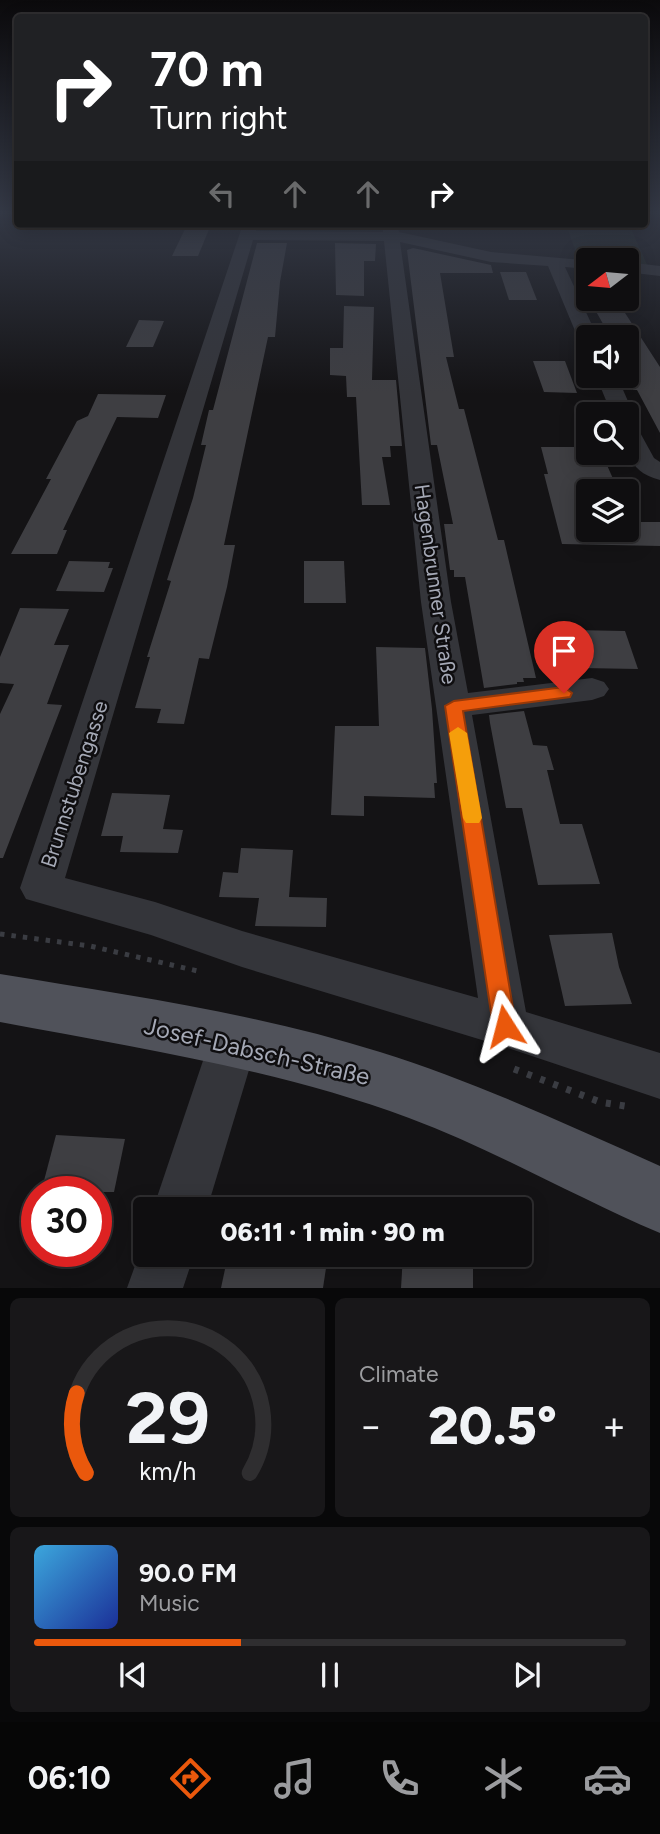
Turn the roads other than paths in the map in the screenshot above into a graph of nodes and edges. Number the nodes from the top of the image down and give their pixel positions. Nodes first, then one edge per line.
1 (234, 274) edge
2 (395, 274) edge
3 (559, 274) edge
4 (582, 325) edge
5 (639, 451) edge
6 (660, 473) edge
7 (592, 690) dead end
8 (454, 706) junction
9 (0, 998) edge
10 (505, 1026) junction
11 (234, 1040) junction
12 (660, 1076) edge
13 (184, 1197) edge
14 (660, 1200) edge
15 (162, 1267) edge
16 (155, 1288) edge

1 - 10 street, Brunnstubengasse
2 - 8 street, Hagenbrunner Straße
3 - 4 street
5 - 6 street
7 - 8 street
8 - 10 street, Hagenbrunner Straße
9 - 11 main road, Josef-Dabsch-Straße
10 - 12 street, Brunnstubengasse
11 - 13 street
11 - 14 main road, Josef-Dabsch-Straße
15 - 16 street

